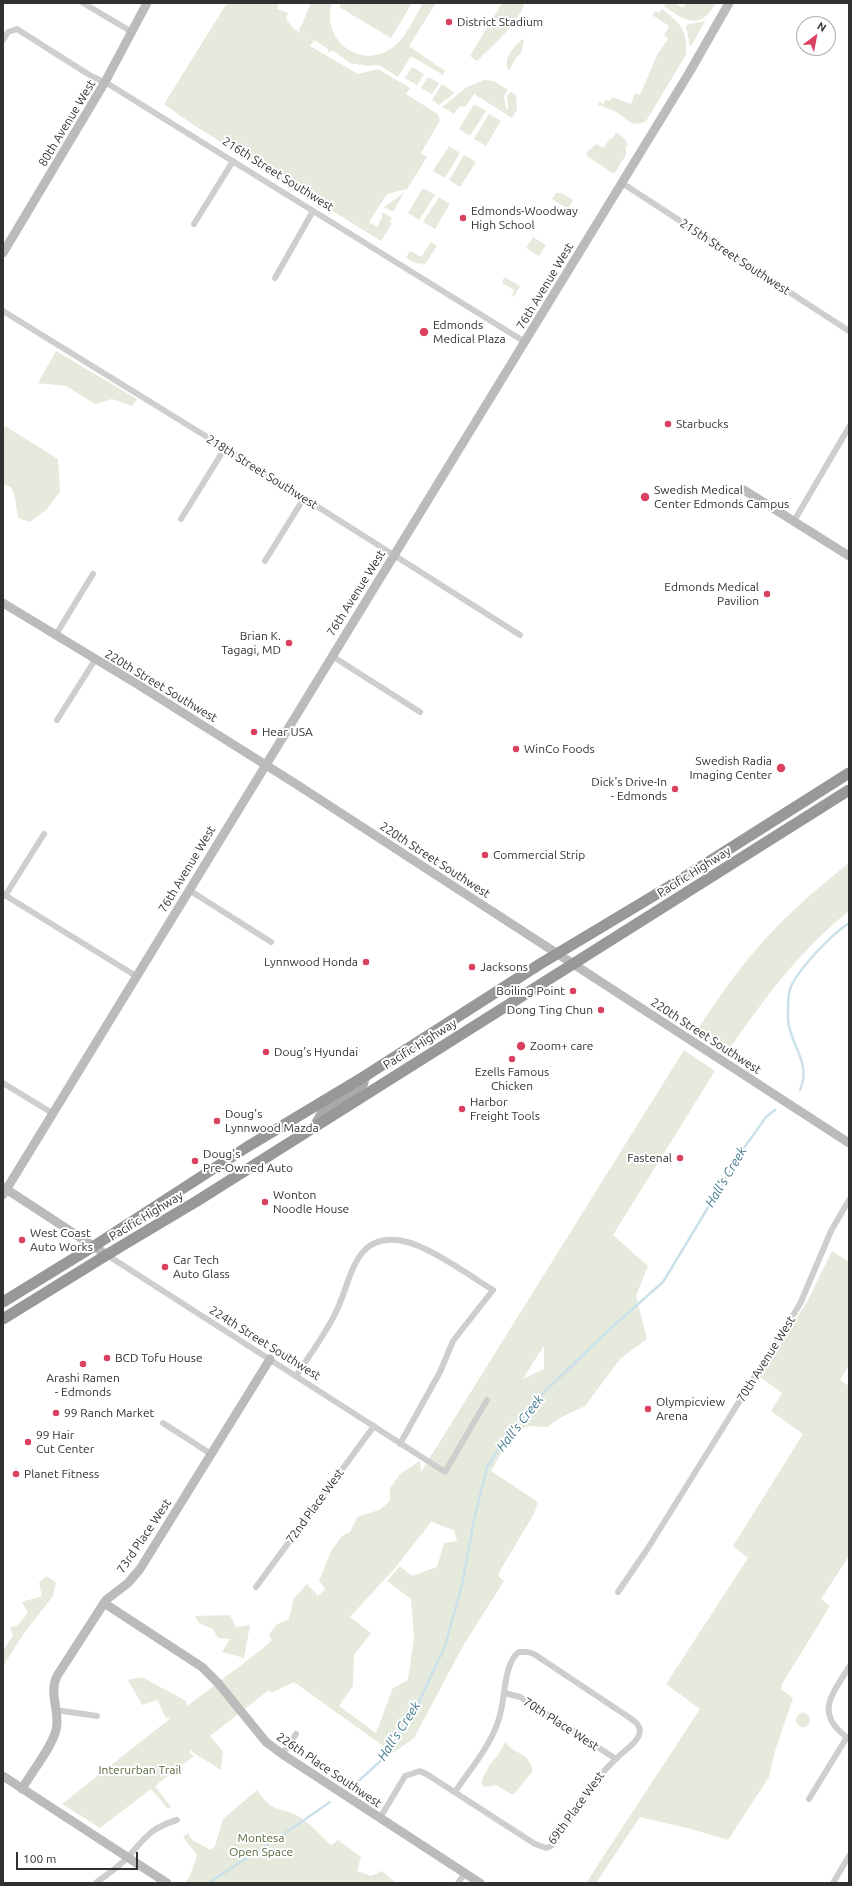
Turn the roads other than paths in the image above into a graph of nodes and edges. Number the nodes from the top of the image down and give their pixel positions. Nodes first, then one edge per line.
1 (83, 3) edge
2 (147, 3) edge
3 (729, 3) edge
4 (132, 32) junction
5 (3, 40) edge
6 (105, 82) junction
7 (233, 161) junction
8 (622, 182) junction
9 (313, 211) junction
10 (194, 224) dead end
11 (3, 253) edge
12 (275, 278) dead end
13 (3, 311) edge
14 (849, 331) edge
15 (525, 342) junction
16 (849, 427) edge
17 (225, 448) junction
18 (744, 490) dead end
19 (304, 498) junction
20 (181, 519) dead end
21 (794, 521) junction
22 (394, 555) junction
23 (849, 556) edge
24 (265, 561) dead end
25 (93, 574) dead end
26 (3, 604) edge
27 (55, 636) junction
28 (520, 636) dead end
29 (332, 656) junction
30 (94, 660) junction
31 (420, 712) dead end
32 (57, 720) dead end
33 (265, 764) junction
34 (849, 773) edge
35 (849, 790) edge
36 (44, 834) dead end
37 (189, 890) junction
38 (4, 895) edge
39 (271, 942) dead end
40 (558, 954) junction
41 (573, 964) junction
42 (136, 976) junction
43 (365, 1076) junction
44 (3, 1083) edge
45 (52, 1113) junction
46 (314, 1127) junction
47 (849, 1143) edge
48 (18, 1170) junction
49 (4, 1191) edge
50 (17, 1197) junction
51 (849, 1200) edge
52 (94, 1246) junction
53 (107, 1254) junction
54 (3, 1302) edge
55 (3, 1319) edge
56 (270, 1359) junction
57 (296, 1376) junction
58 (487, 1400) dead end
59 (163, 1423) dead end
60 (374, 1426) junction
61 (400, 1444) junction
62 (211, 1454) junction
63 (256, 1587) dead end
64 (618, 1592) dead end
65 (104, 1603) junction
66 (849, 1667) edge
67 (505, 1693) junction
68 (56, 1710) junction
69 (97, 1716) dead end
70 (296, 1734) dead end
71 (848, 1738) edge
72 (282, 1754) junction
73 (616, 1759) junction
74 (3, 1776) edge
75 (22, 1789) junction
76 (455, 1792) junction
77 (809, 1800) dead end
78 (380, 1818) junction
79 (176, 1820) dead end
80 (849, 1856) edge
81 (128, 1857) junction
82 (465, 1873) junction
83 (96, 1883) edge
84 (167, 1883) edge
85 (458, 1883) edge
86 (480, 1883) edge
87 (833, 1883) edge

1 - 4 street
2 - 4 street, 80th Avenue West
3 - 8 street, 76th Avenue West
4 - 6 street, 80th Avenue West
5 - 6 street, 216th Street Southwest
6 - 7 street, 216th Street Southwest
6 - 11 street, 80th Avenue West
7 - 9 street, 216th Street Southwest
7 - 10 street
8 - 14 street, 215th Street Southwest
8 - 15 street, 76th Avenue West
9 - 12 street
9 - 15 street, 216th Street Southwest
13 - 17 street, 218th Street Southwest
15 - 22 street, 76th Avenue West
16 - 21 street
17 - 19 street, 218th Street Southwest
17 - 20 street
18 - 21 street
19 - 22 street, 218th Street Southwest
19 - 24 street
21 - 23 street
22 - 28 street, 218th Street Southwest
22 - 29 street, 76th Avenue West
25 - 27 street
26 - 27 street, 220th Street Southwest
27 - 30 street, 220th Street Southwest
29 - 31 street
29 - 33 street, 76th Avenue West
30 - 32 street
30 - 33 street, 220th Street Southwest
33 - 37 street, 76th Avenue West
33 - 40 street, 220th Street Southwest
34 - 40 highway, Pacific Highway
35 - 41 highway, Pacific Highway
36 - 38 street
37 - 39 street
37 - 42 street, 76th Avenue West
38 - 42 street
40 - 41 street, 220th Street Southwest
40 - 43 highway, Pacific Highway
41 - 46 highway, Pacific Highway
41 - 47 street, 220th Street Southwest
42 - 45 street, 76th Avenue West
43 - 46 main road
43 - 52 highway, Pacific Highway
44 - 45 street
45 - 48 street, 76th Avenue West
46 - 53 highway, Pacific Highway
48 - 49 street, 76th Avenue West
48 - 50 street
49 - 50 street, 224th Street Southwest
50 - 52 street, 224th Street Southwest
51 - 64 street, 70th Avenue West
52 - 53 street, 224th Street Southwest
52 - 54 highway, Pacific Highway
53 - 55 highway, Pacific Highway
53 - 56 street, 224th Street Southwest
56 - 57 street, 224th Street Southwest
56 - 62 street, 73rd Place West
57 - 60 street, 224th Street Southwest
57 - 61 street
58 - 61 street, 224th Street Southwest
59 - 62 street
60 - 61 street, 224th Street Southwest
60 - 63 street, 72nd Place West
62 - 65 street, 73rd Place West
65 - 68 street, 73rd Place West
65 - 72 street, 226th Place Southwest
66 - 71 street
67 - 73 street, 70th Place West
67 - 73 street, 69th Place West
67 - 76 street
68 - 69 street
68 - 75 street, 73rd Place West
70 - 72 street
71 - 77 street
72 - 78 street, 226th Place Southwest
73 - 76 street, 69th Place West
74 - 75 street
75 - 81 street
76 - 78 street
78 - 82 street, 226th Place Southwest
79 - 81 street
80 - 87 street
81 - 83 street
81 - 84 street
82 - 85 street
82 - 86 street, 226th Place Southwest

